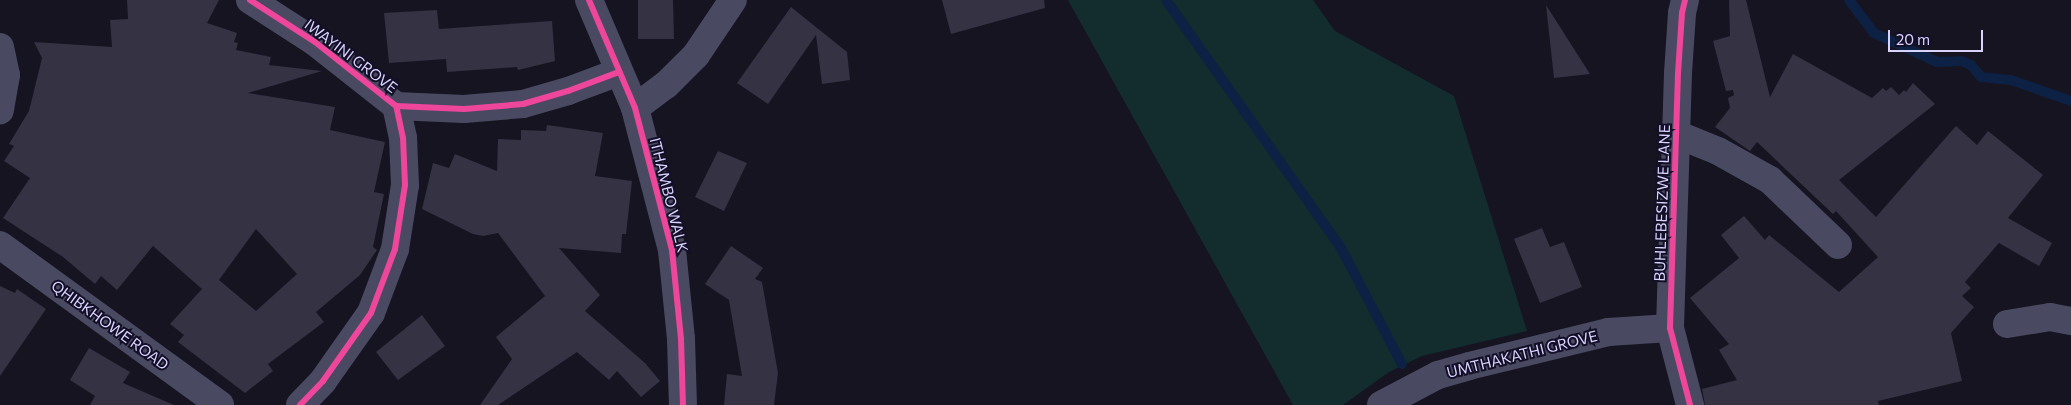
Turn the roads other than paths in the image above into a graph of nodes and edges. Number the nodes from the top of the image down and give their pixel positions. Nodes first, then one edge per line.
1 (250, 0) edge
2 (589, 0) edge
3 (733, 0) edge
4 (1686, 0) edge
5 (0, 47) edge
6 (619, 72) junction
7 (396, 106) junction
8 (635, 108) junction
9 (0, 110) edge
10 (1676, 134) junction
11 (0, 245) edge
12 (1838, 245) dead end
13 (2071, 321) edge
14 (2007, 324) dead end
15 (1670, 328) junction
16 (220, 405) edge
17 (300, 405) edge
18 (683, 405) edge
19 (1381, 405) edge
20 (1690, 405) edge

1 - 7 street, IWAYINI GROVE
2 - 6 street, ITHAMBO WALK
3 - 8 street
4 - 10 street, BUHLEBESIZWE LANE
5 - 9 street
6 - 7 street, IWAYINI GROVE
6 - 8 street, ITHAMBO WALK
7 - 17 street
8 - 18 street, ITHAMBO WALK
10 - 12 street
10 - 15 street, BUHLEBESIZWE LANE
11 - 16 street, QHIBKHOWE ROAD
13 - 14 street
15 - 19 street, UMTHAKATHI GROVE
15 - 20 street, BUHLEBESIZWE LANE

